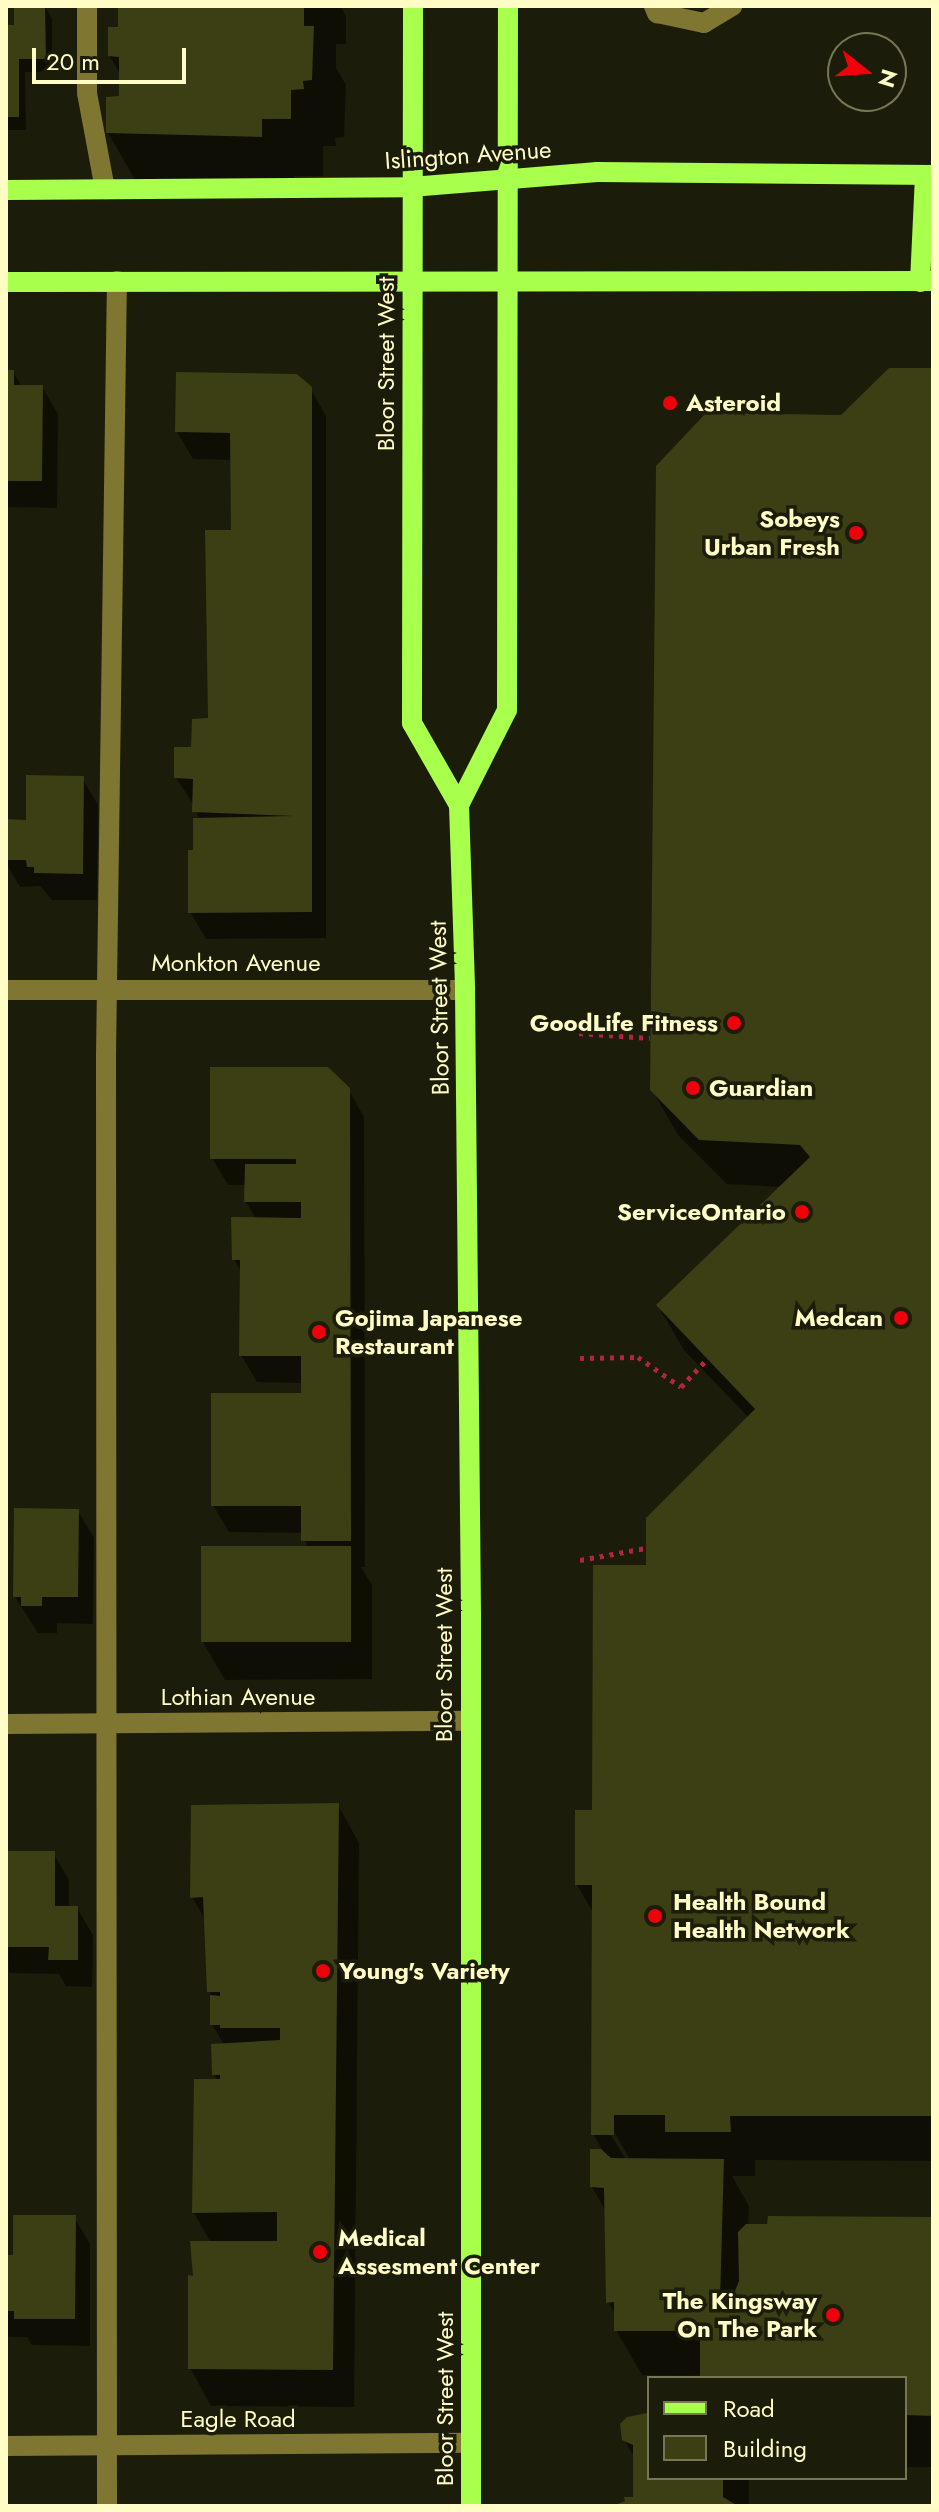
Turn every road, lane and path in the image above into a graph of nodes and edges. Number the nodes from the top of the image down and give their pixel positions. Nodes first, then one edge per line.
1 (87, 6) edge
2 (413, 6) edge
3 (508, 6) edge
4 (654, 6) edge
5 (732, 6) edge
6 (929, 175) edge
7 (507, 180) junction
8 (411, 187) junction
9 (105, 189) junction
10 (6, 190) edge
11 (412, 279) junction
12 (507, 279) junction
13 (117, 281) junction
14 (6, 282) edge
15 (927, 282) edge
16 (459, 805) junction
17 (107, 989) junction
18 (6, 990) edge
19 (465, 990) junction
20 (579, 1033) dead end
21 (650, 1038) dead end
22 (580, 1358) dead end
23 (707, 1359) dead end
24 (646, 1548) dead end
25 (580, 1560) dead end
26 (469, 1721) junction
27 (108, 1723) junction
28 (6, 1724) edge
29 (471, 2443) junction
30 (108, 2445) junction
31 (6, 2446) edge
32 (107, 2506) edge
33 (471, 2506) edge

1 - 9 street
2 - 8 main road, Bloor Street West
3 - 7 main road, Bloor Street West
4 - 5 street
6 - 7 main road, Islington Avenue
6 - 15 main road
7 - 8 main road, Islington Avenue
7 - 12 main road, Bloor Street West
8 - 9 main road, Islington Avenue
8 - 11 main road, Bloor Street West
9 - 10 main road, Islington Avenue
11 - 12 main road
11 - 13 main road
11 - 16 main road, Bloor Street West
12 - 15 main road
12 - 16 main road, Bloor Street West
13 - 14 main road
13 - 17 street
16 - 19 main road, Bloor Street West
17 - 18 street, Monkton Avenue
17 - 19 street, Monkton Avenue
17 - 27 street
19 - 26 main road, Bloor Street West
20 - 21 path
22 - 23 path
24 - 25 path
26 - 27 street, Lothian Avenue
26 - 29 main road, Bloor Street West
27 - 28 street, Lothian Avenue
27 - 30 street
29 - 30 street, Eagle Road
29 - 33 main road, Bloor Street West
30 - 31 street, Eagle Road
30 - 32 street

